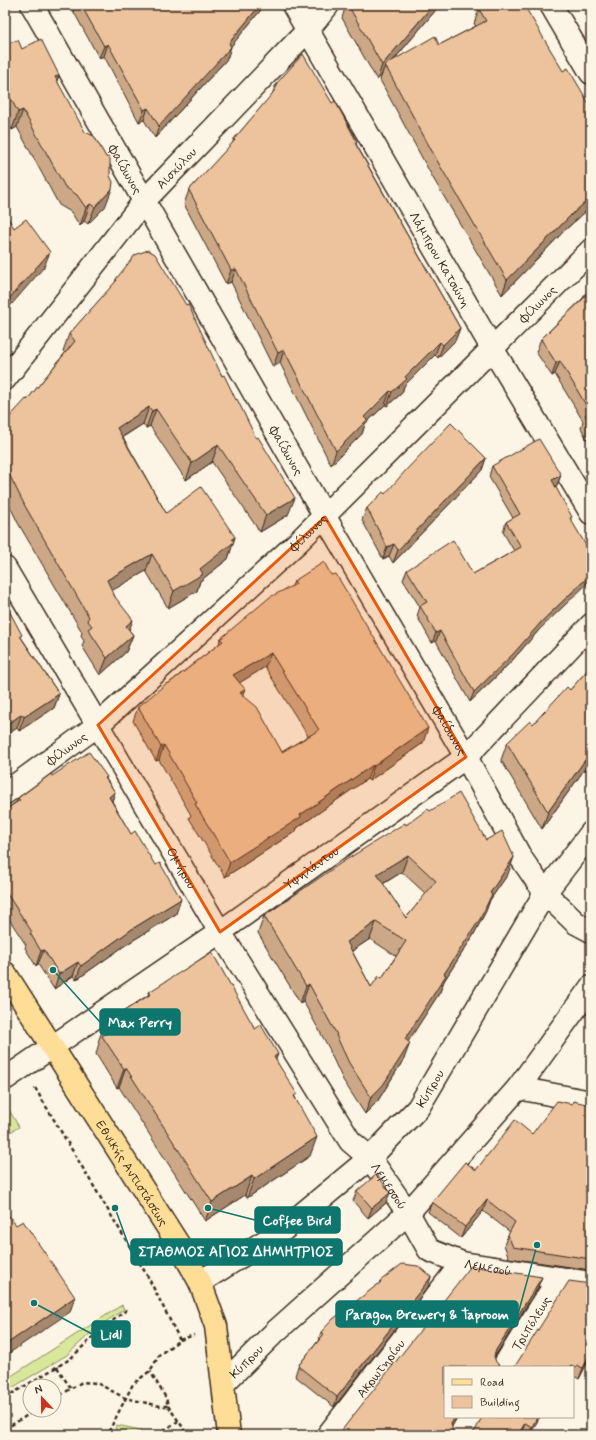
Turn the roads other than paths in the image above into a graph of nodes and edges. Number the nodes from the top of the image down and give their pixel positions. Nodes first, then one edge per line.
1 (32, 5) edge
2 (293, 5) edge
3 (328, 5) edge
4 (550, 5) edge
5 (307, 31) junction
6 (591, 73) edge
7 (145, 200) junction
8 (591, 250) edge
9 (492, 348) junction
10 (5, 379) edge
11 (591, 513) edge
12 (325, 517) junction
13 (5, 568) edge
14 (591, 625) edge
15 (98, 725) junction
16 (466, 757) junction
17 (5, 793) edge
18 (591, 833) edge
19 (545, 893) junction
20 (591, 930) edge
21 (220, 932) junction
22 (5, 973) edge
23 (591, 987) edge
24 (51, 1048) junction
25 (5, 1079) edge
26 (518, 1088) junction
27 (591, 1102) edge
28 (370, 1158) junction
29 (408, 1213) junction
30 (462, 1263) junction
31 (559, 1278) junction
32 (200, 1282) junction
33 (591, 1283) edge
34 (503, 1366) edge
35 (224, 1383) junction
36 (470, 1418) edge
37 (229, 1435) edge
38 (328, 1435) edge
39 (460, 1435) edge

1 - 7 street, Φαίδωνος
2 - 5 street, Λάμπρου Κατσώνη
3 - 5 street, Αισχύλου
4 - 6 street
5 - 7 street, Αισχύλου
5 - 9 street, Λάμπρου Κατσώνη
7 - 10 street, Αισχύλου
7 - 12 street, Φαίδωνος
8 - 9 street, Φίλωνος
9 - 11 street, Λάμπρου Κατσώνη
9 - 12 street, Φίλωνος
12 - 15 street, Φίλωνος
12 - 16 street, Φαίδωνος
13 - 15 street, Ομήρου
14 - 16 street, Υψηλάντου
15 - 17 street, Φίλωνος
15 - 21 street, Ομήρου
16 - 19 street, Φαίδωνος
16 - 21 street, Υψηλάντου
18 - 19 street, Κύπρου
19 - 20 street, Φαίδωνος
19 - 28 street, Κύπρου
21 - 24 street, Υψηλάντου
21 - 28 street, Ομήρου
22 - 24 main road, Εθνικής Αντιστάσεως
23 - 26 street, Κύπρου
24 - 25 street, Υψηλάντου
24 - 32 main road, Εθνικής Αντιστάσεως
26 - 27 street
26 - 29 street, Κύπρου
28 - 29 street, Λεμεσσού
28 - 32 street, Κύπρου
29 - 30 street, Λεμεσού
29 - 35 street, Κύπρου
30 - 31 street, Λεμεσού
30 - 38 street, Ακρωτηρίου
31 - 33 street, Λεμεσού
31 - 34 street, Τριπόλεως
32 - 35 main road, Εθνικής Αντιστάσεως
35 - 37 main road, Εθνικής Αντιστάσεως
36 - 39 street

